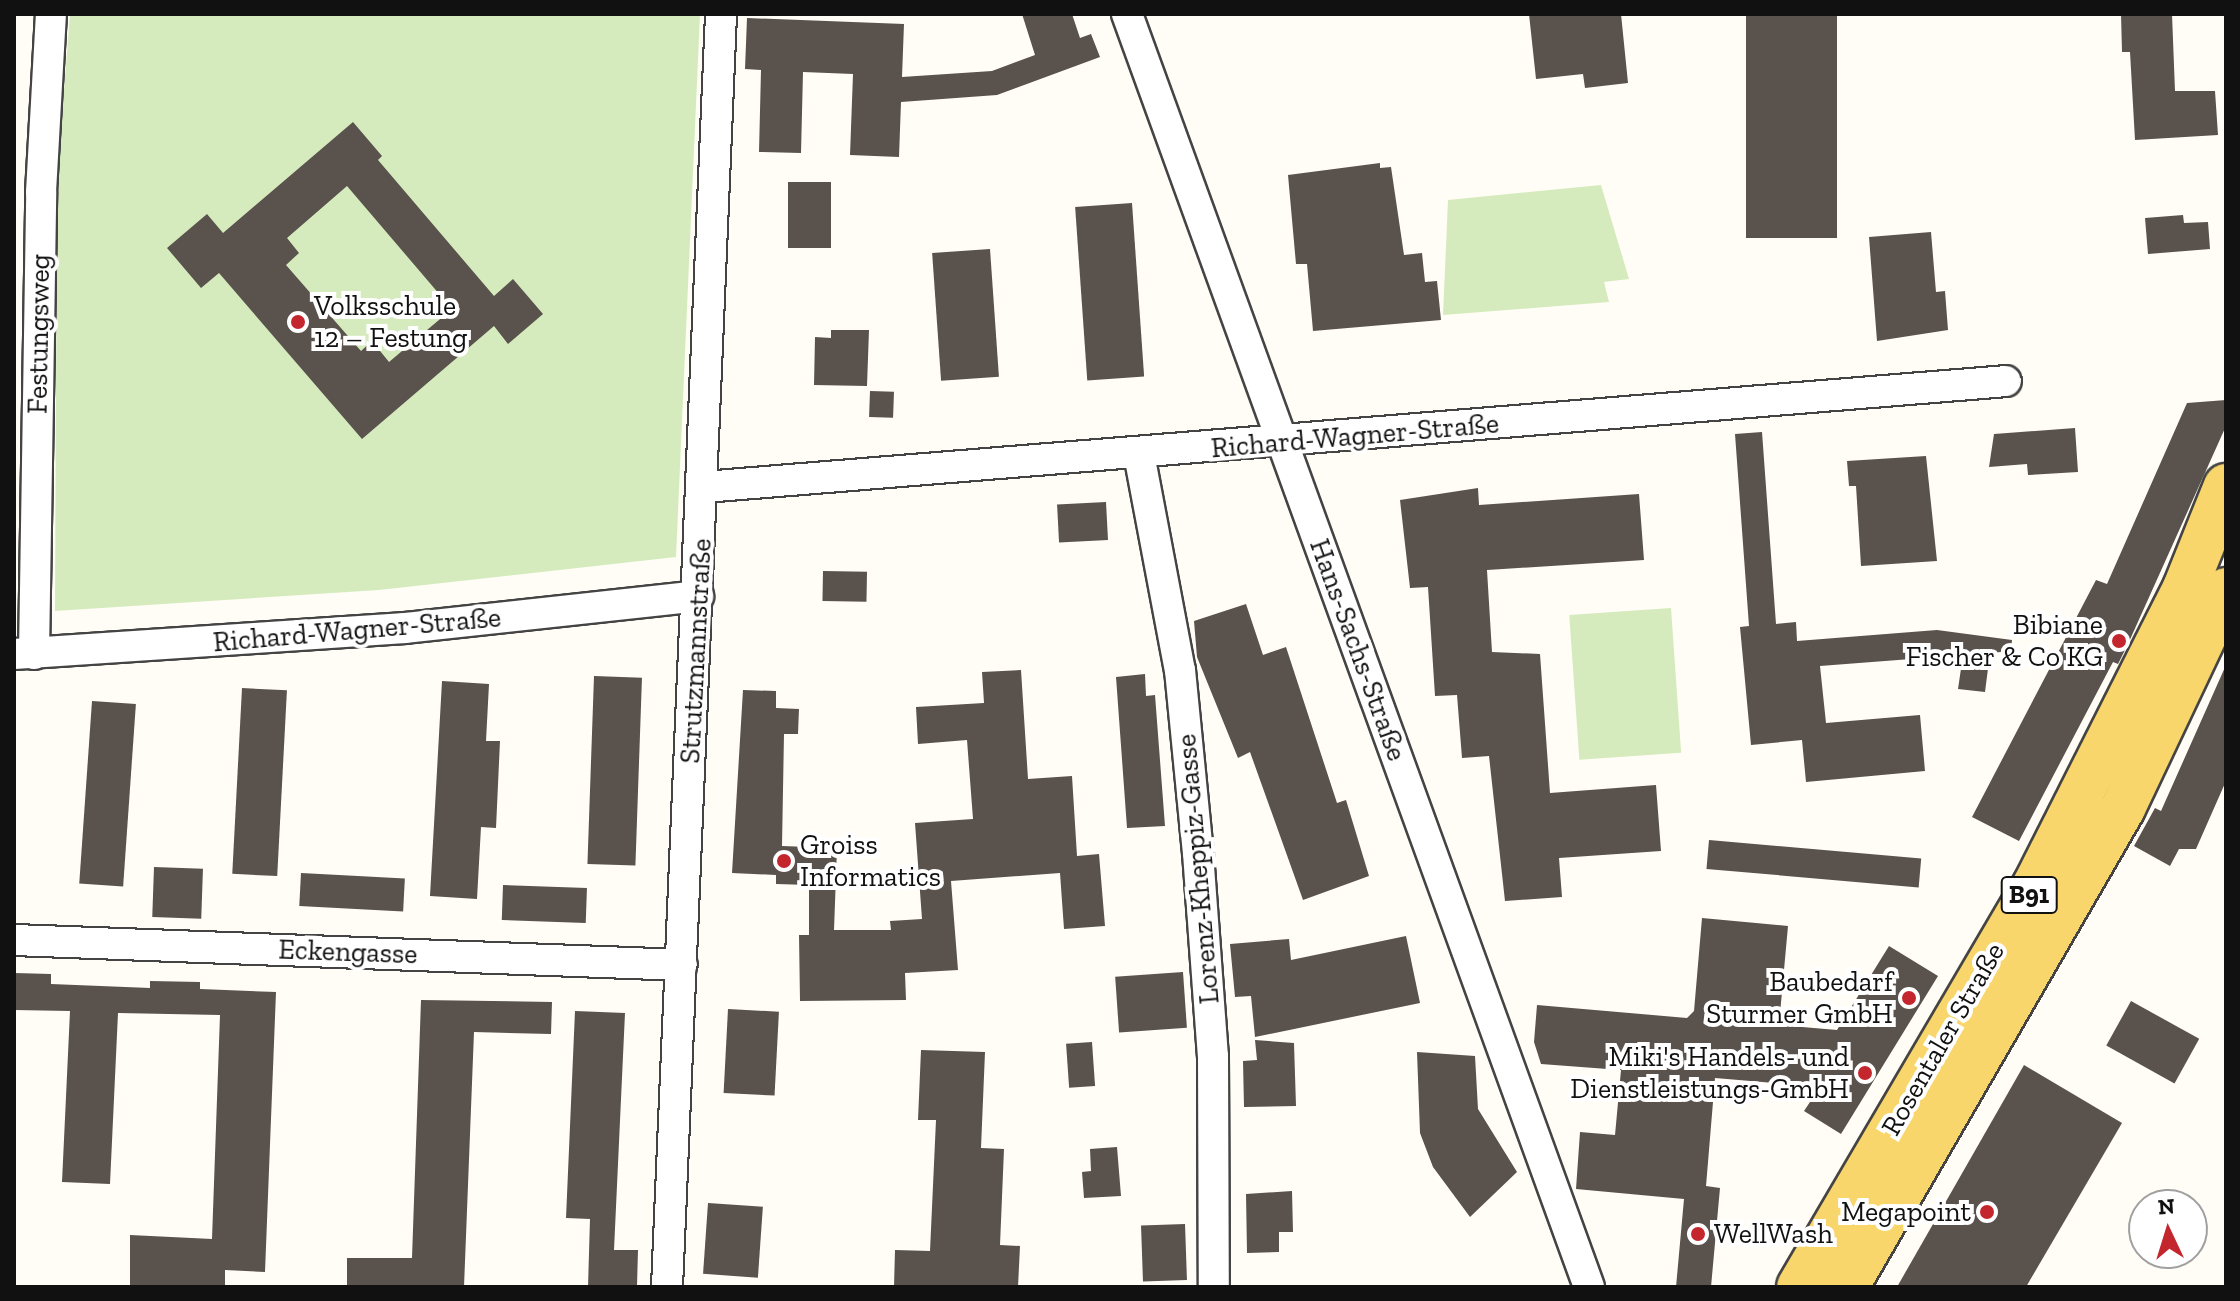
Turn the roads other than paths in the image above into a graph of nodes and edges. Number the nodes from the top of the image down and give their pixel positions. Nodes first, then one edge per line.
1 (51, 14) edge
2 (721, 14) edge
3 (1127, 14) edge
4 (2006, 381) dead end
5 (1282, 443) junction
6 (1139, 454) junction
7 (2226, 486) edge
8 (704, 487) junction
9 (2226, 590) edge
10 (698, 596) junction
11 (24, 654) edge
12 (14, 940) edge
13 (682, 965) junction
14 (667, 1287) edge
15 (1214, 1287) edge
16 (1589, 1287) edge
17 (1799, 1287) edge
18 (1846, 1287) edge

1 - 11 street, Festungsweg
2 - 8 street, Strutzmannstraße
3 - 5 street, Hans-Sachs-Straße
4 - 5 street, Richard-Wagner-Straße
5 - 6 street, Richard-Wagner-Straße
5 - 16 street, Hans-Sachs-Straße
6 - 8 street, Richard-Wagner-Straße
6 - 15 street, Lorenz-Kheppiz-Gasse
7 - 17 main road, Rosentaler Straße / B91
8 - 10 street, Strutzmannstraße
9 - 18 main road, Rosentaler Straße / B91
10 - 11 street, Richard-Wagner-Straße
10 - 13 street, Strutzmannstraße
12 - 13 street, Eckengasse
13 - 14 street, Strutzmannstraße

